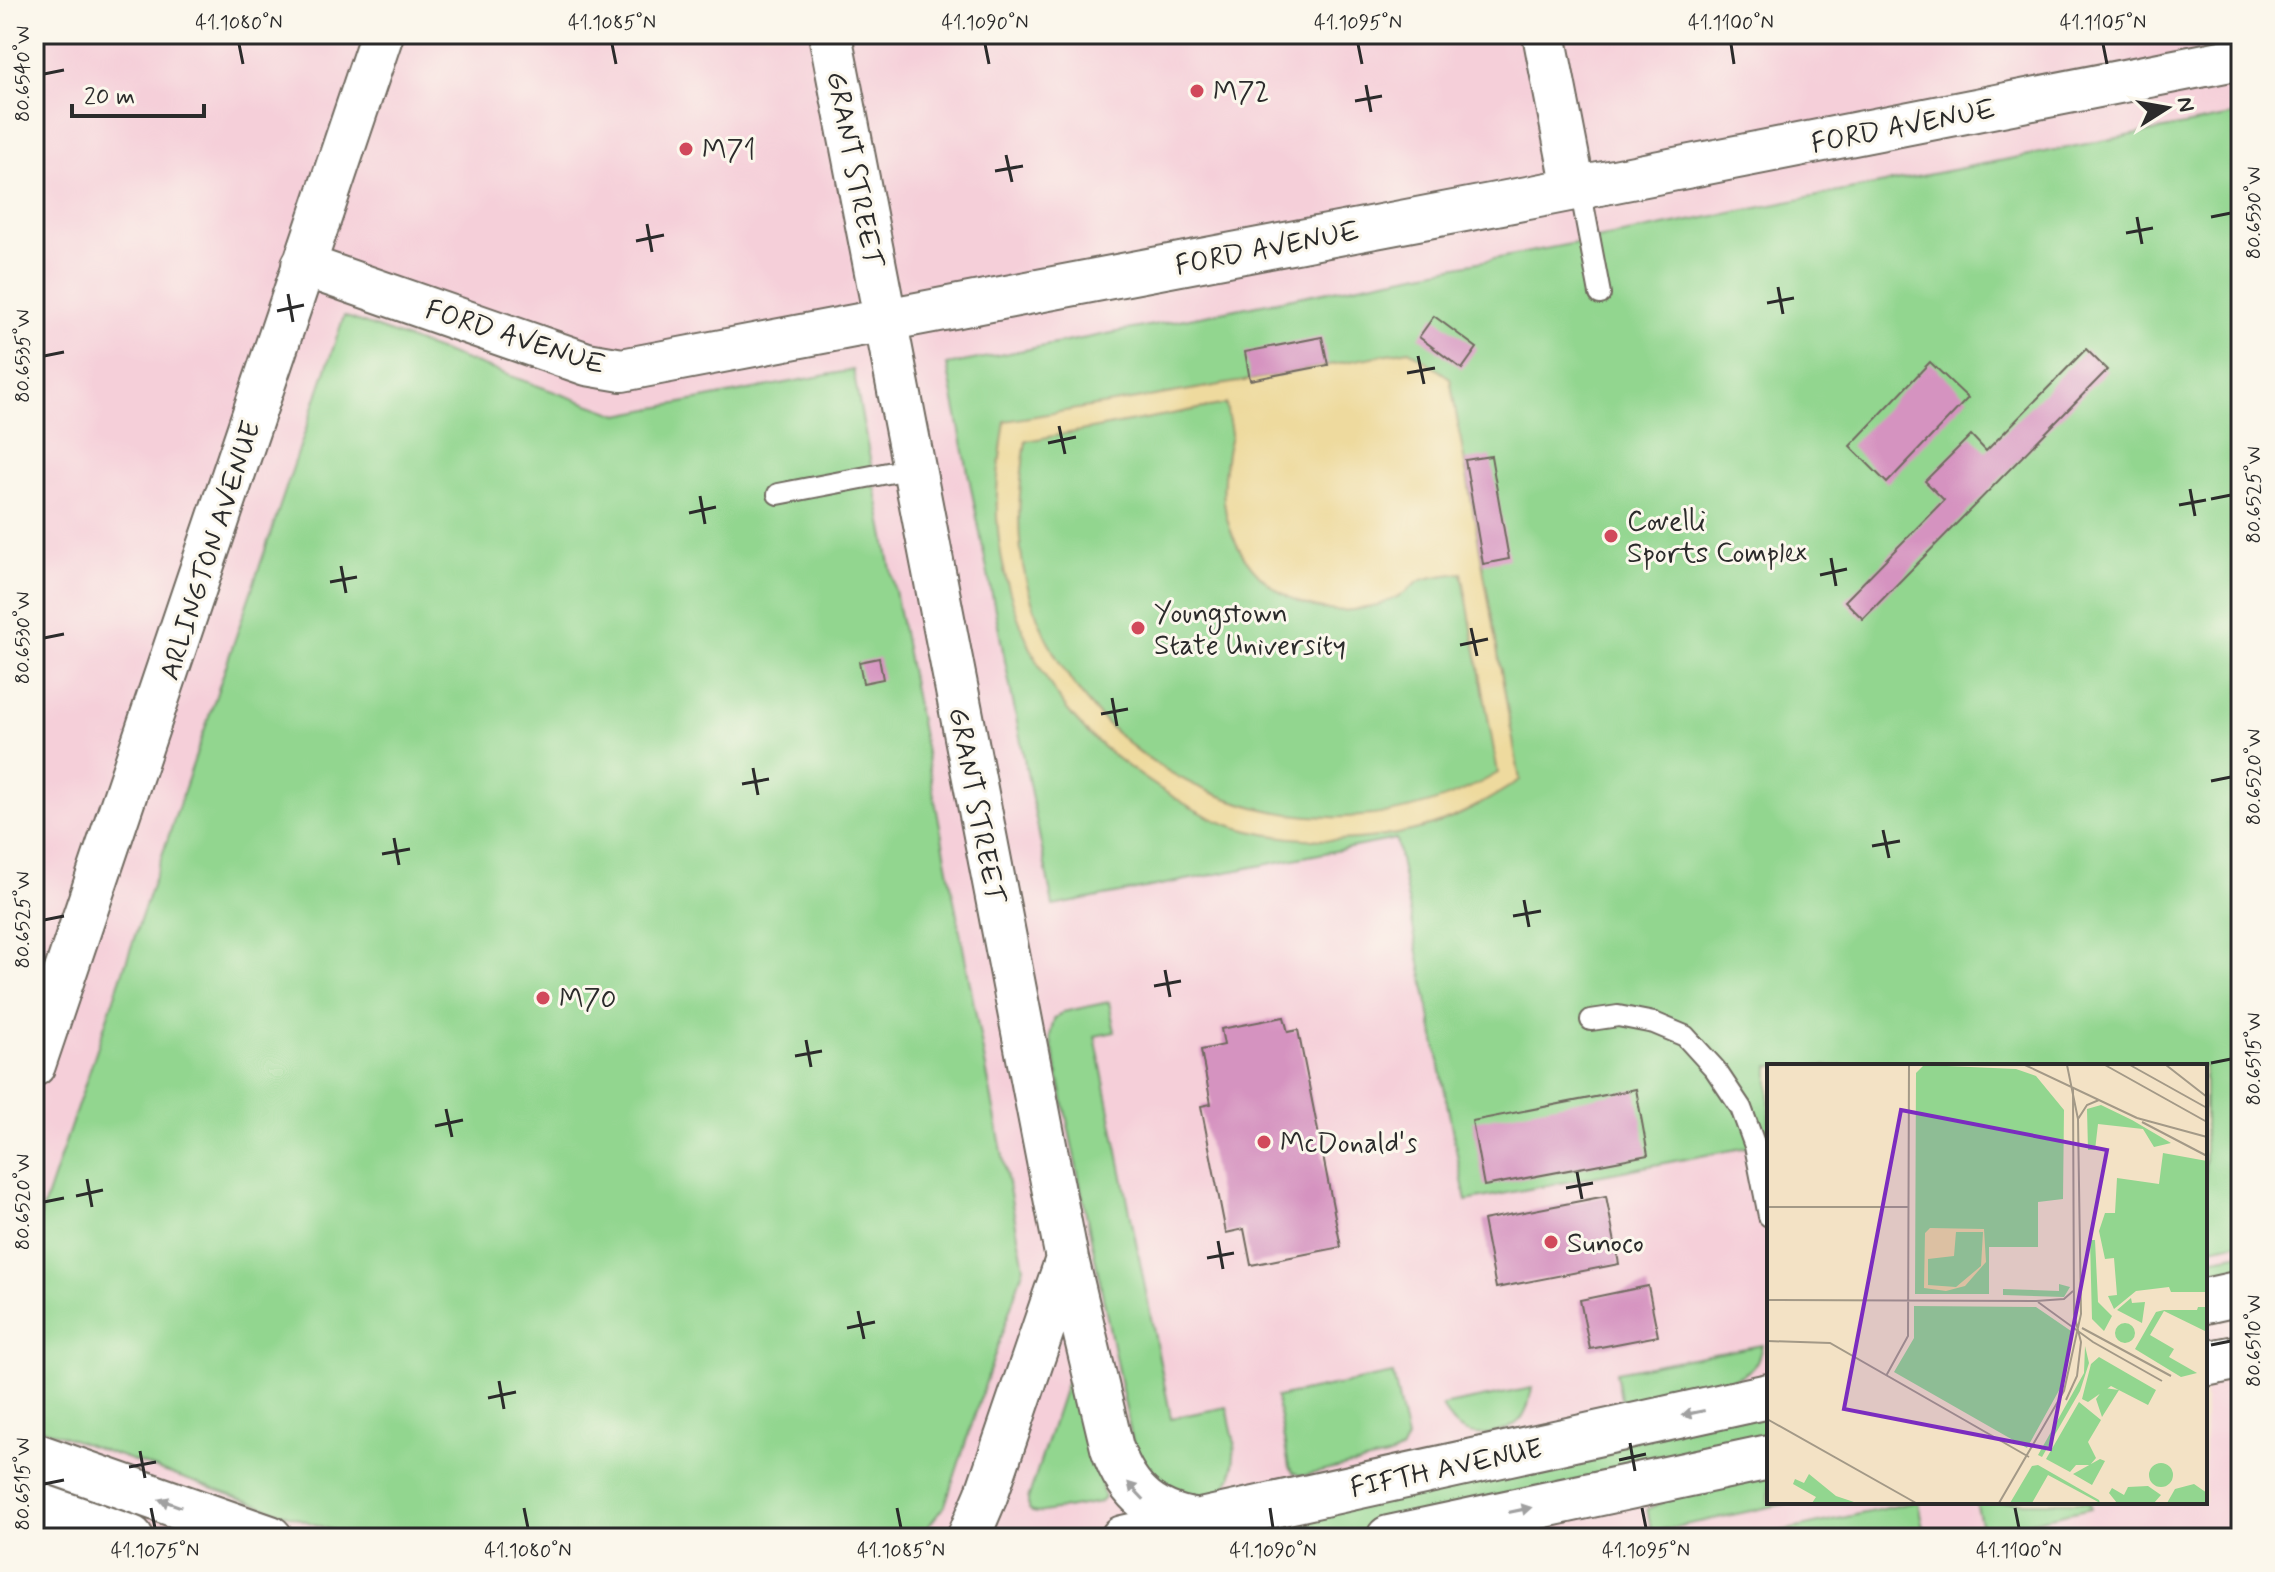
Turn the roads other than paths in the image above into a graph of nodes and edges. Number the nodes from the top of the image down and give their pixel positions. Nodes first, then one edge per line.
1 (382, 34) edge
2 (830, 34) edge
3 (1544, 34) edge
4 (2241, 58) edge
5 (1577, 189) junction
6 (303, 265) junction
7 (1600, 294) dead end
8 (885, 319) junction
9 (914, 468) junction
10 (778, 494) dead end
11 (1591, 1020) dead end
12 (34, 1065) edge
13 (1767, 1206) edge
14 (1067, 1259) junction
15 (2241, 1293) edge
16 (2207, 1301) edge
17 (2241, 1357) edge
18 (2207, 1364) edge
19 (1767, 1396) edge
20 (34, 1455) edge
21 (1767, 1457) edge
22 (34, 1504) edge
23 (1205, 1522) junction
24 (131, 1538) edge
25 (270, 1538) edge
26 (968, 1538) edge
27 (1123, 1538) edge
28 (1389, 1538) edge

1 - 6 street, ARLINGTON AVENUE
2 - 8 street, GRANT STREET
3 - 5 street
4 - 5 street, FORD AVENUE
5 - 7 lane
5 - 8 street, FORD AVENUE
6 - 8 street, FORD AVENUE
6 - 12 street, ARLINGTON AVENUE
8 - 9 street, GRANT STREET
9 - 10 lane
9 - 14 street, GRANT STREET
11 - 13 lane
23 -> 14 street, GRANT STREET
14 - 26 street
15 - 16 main road
17 - 18 main road
19 -> 23 main road, FIFTH AVENUE
25 -> 20 main road
28 -> 21 main road, FIFTH AVENUE
22 - 24 main road
23 - 27 main road, FIFTH AVENUE

